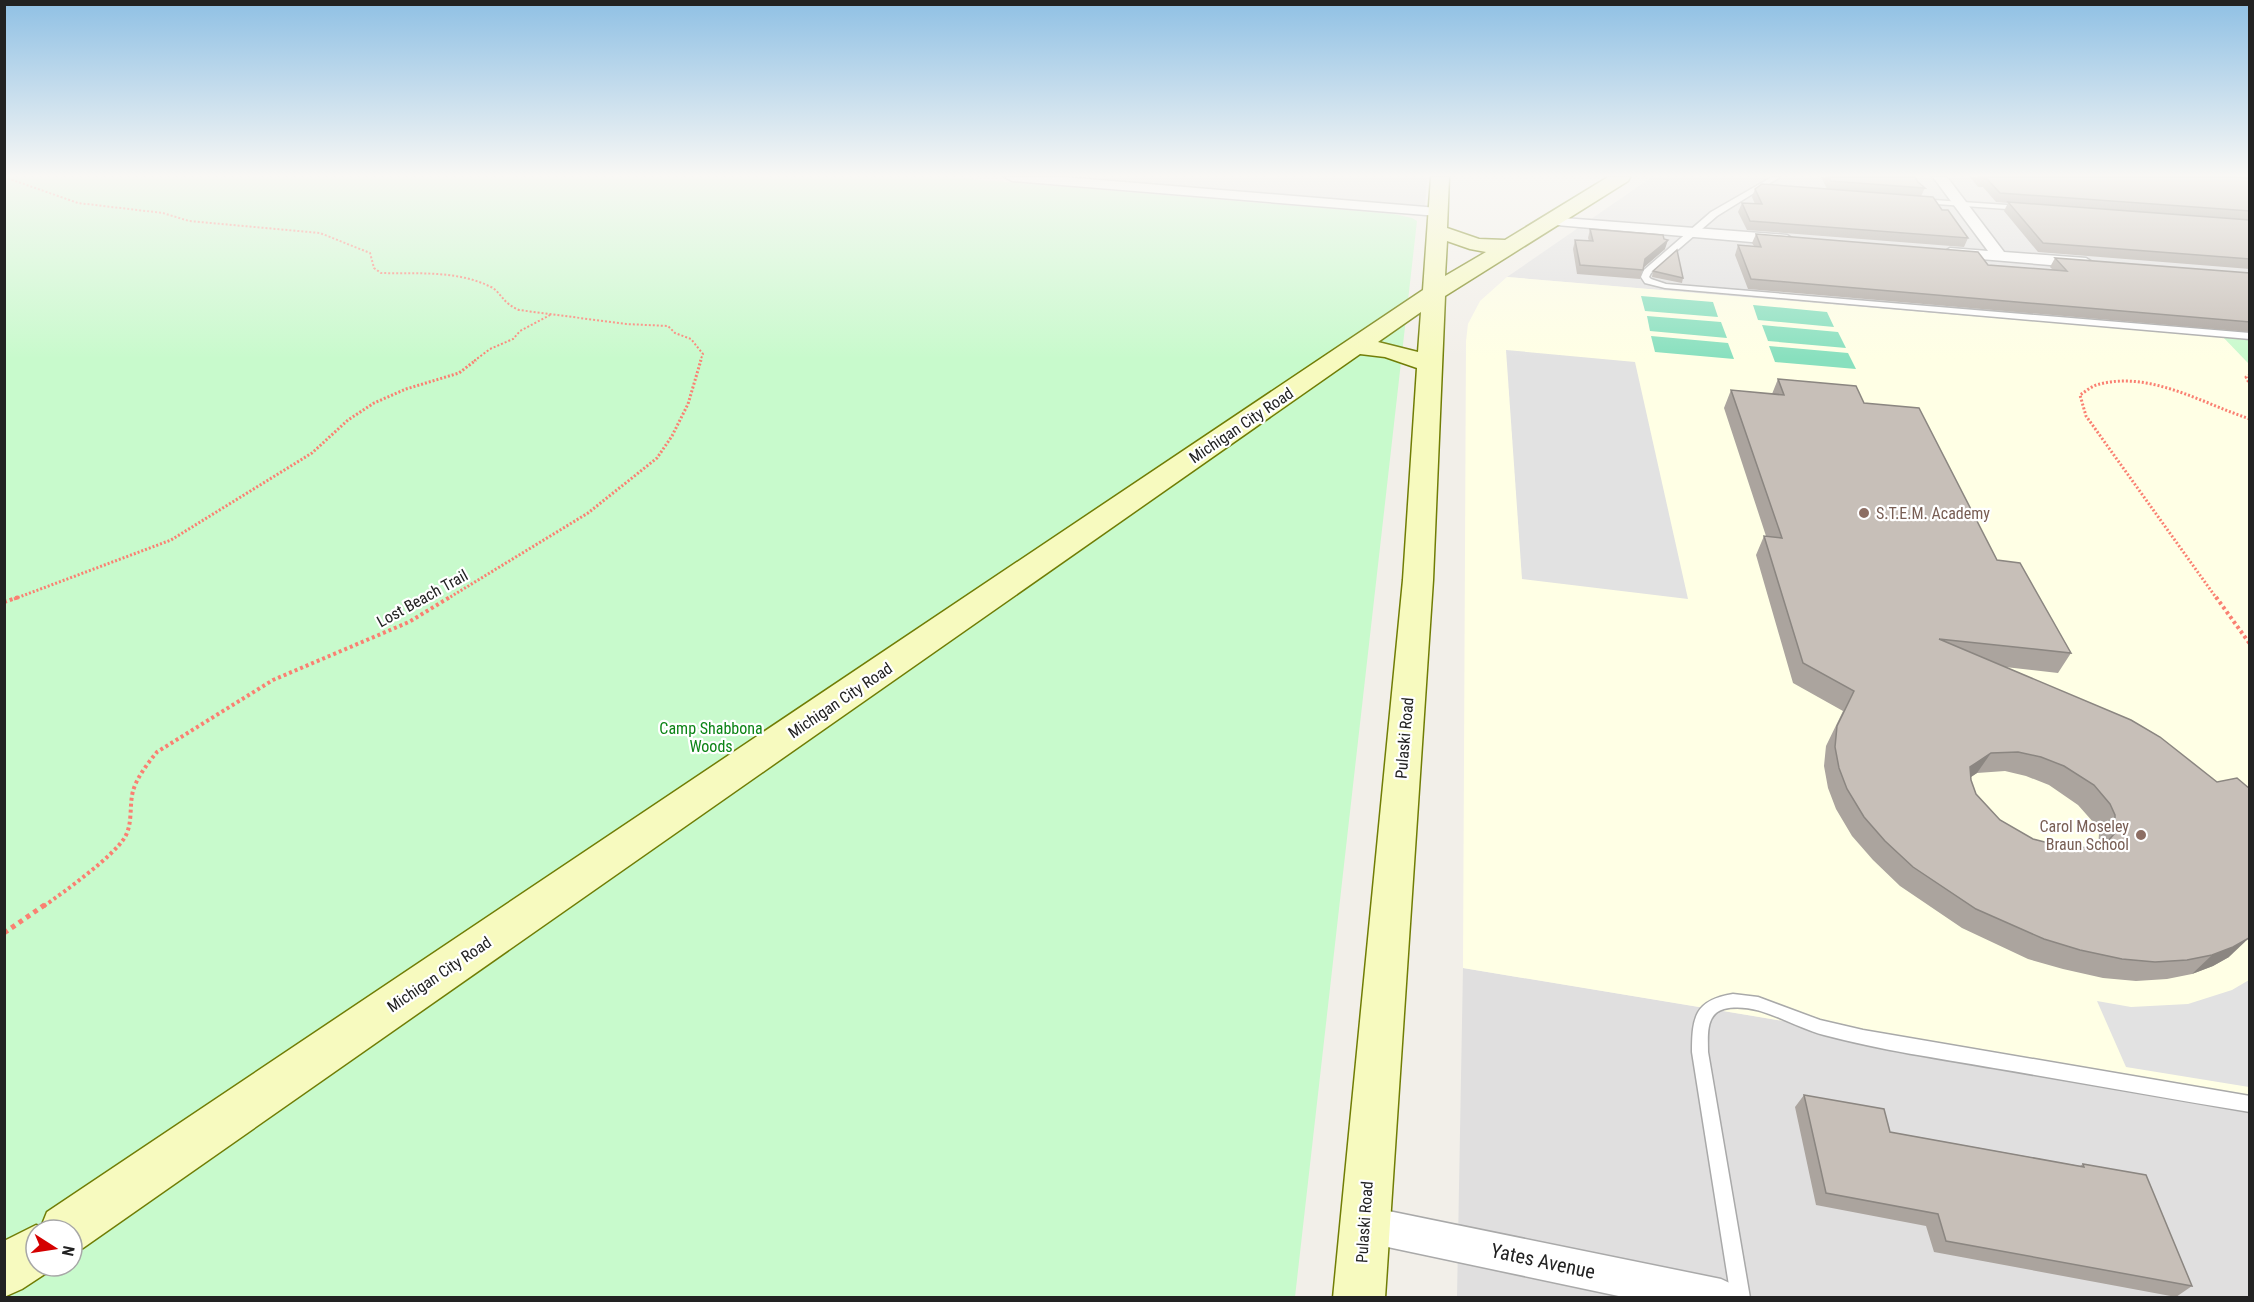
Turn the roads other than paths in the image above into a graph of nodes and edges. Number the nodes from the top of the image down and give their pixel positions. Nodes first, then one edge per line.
1 (1437, 238) edge
2 (1465, 238) edge
3 (1523, 238) edge
4 (1688, 238) edge
5 (1762, 238) edge
6 (1985, 238) edge
7 (1800, 241) edge
8 (1510, 246) junction
9 (1940, 252) edge
10 (1998, 256) junction
11 (2106, 265) edge
12 (1435, 292) junction
13 (2250, 336) edge
14 (1357, 347) junction
15 (1431, 364) junction
16 (2250, 1104) edge
17 (83, 1218) edge
18 (1364, 1224) junction
19 (24, 1258) edge
20 (4, 1271) edge
21 (1359, 1298) edge
22 (1721, 1298) edge
23 (1741, 1298) edge

1 - 12 street, Pulaski Road
2 - 8 street
3 - 8 street, Michigan City Road
4 - 13 lane
5 - 7 street
6 - 10 street
8 - 12 street, Michigan City Road
9 - 10 street
10 - 11 street
12 - 14 street, Michigan City Road
12 - 15 street, Pulaski Road
14 - 15 street
14 - 17 street, Michigan City Road
15 - 18 street, Pulaski Road
16 - 23 lane
18 - 21 street, Pulaski Road
18 - 22 street, Yates Avenue
19 - 20 street

